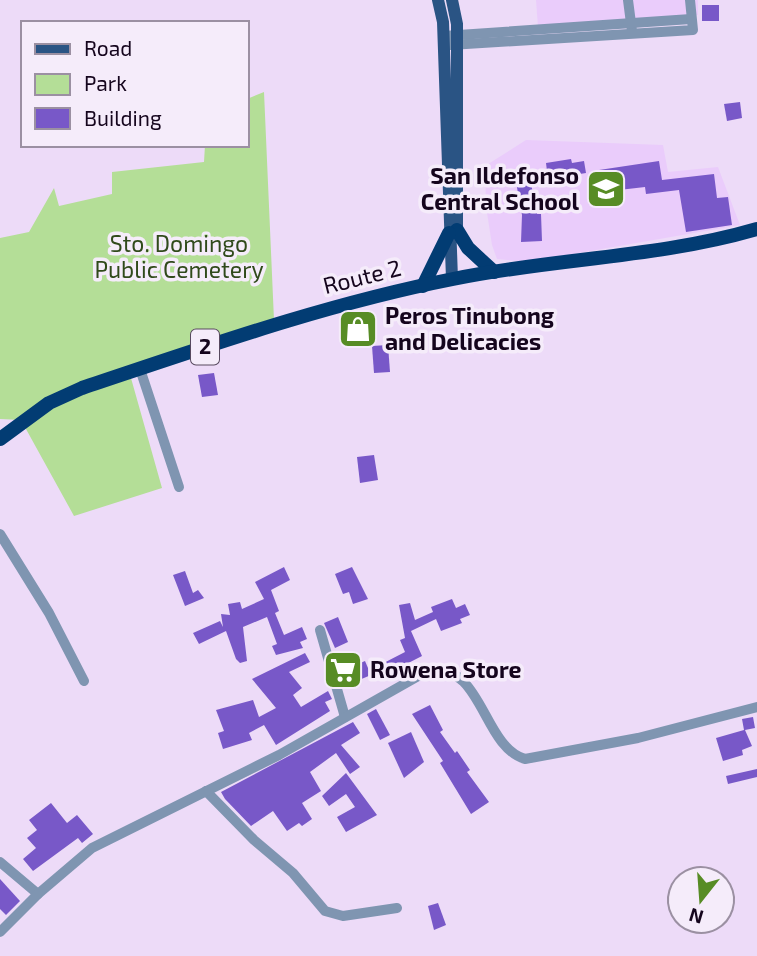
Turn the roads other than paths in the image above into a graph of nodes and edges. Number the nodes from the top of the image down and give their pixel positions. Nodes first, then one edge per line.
1 (438, 0) edge
2 (452, 0) edge
3 (628, 0) edge
4 (690, 0) edge
5 (632, 29) junction
6 (450, 40) junction
7 (757, 229) edge
8 (453, 231) junction
9 (494, 272) junction
10 (456, 278) junction
11 (423, 286) junction
12 (140, 369) junction
13 (0, 439) edge
14 (179, 487) dead end
15 (0, 534) edge
16 (320, 630) dead end
17 (84, 681) dead end
18 (757, 707) edge
19 (345, 717) junction
20 (206, 791) junction
21 (0, 862) edge
22 (38, 894) junction
23 (397, 908) dead end
24 (0, 932) edge

1 - 6 main road
2 - 6 main road
3 - 5 street
4 - 5 street
5 - 6 street
6 - 8 main road
7 - 9 highway, Route 2 / 2
8 - 9 highway
8 - 10 main road
8 - 11 highway
9 - 10 highway, Route 2 / 2
10 - 11 highway, Route 2 / 2
11 - 12 highway, Route 2 / 2
12 - 13 highway, Route 2 / 2
12 - 14 street
15 - 17 street
16 - 19 street
18 - 19 street
19 - 20 street
20 - 22 street
20 - 23 street
21 - 22 street
22 - 24 street

